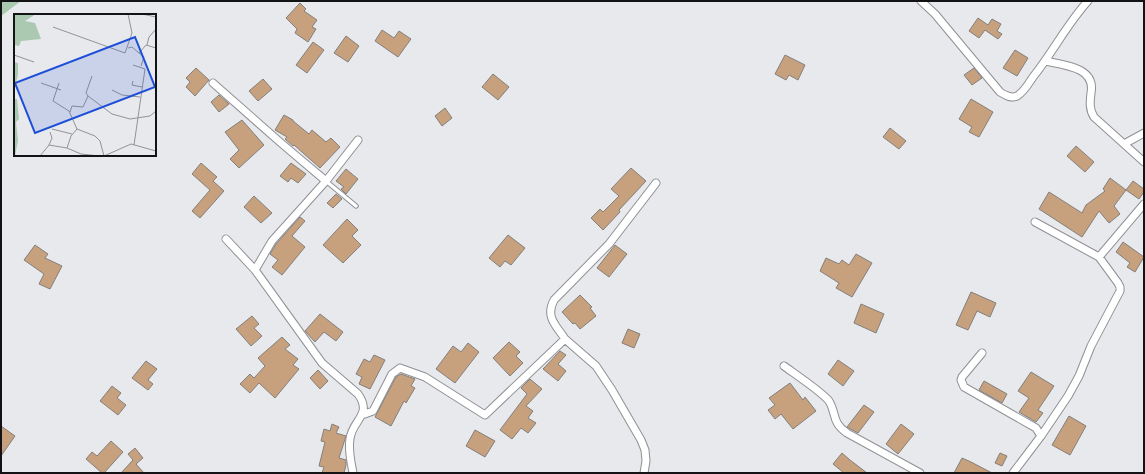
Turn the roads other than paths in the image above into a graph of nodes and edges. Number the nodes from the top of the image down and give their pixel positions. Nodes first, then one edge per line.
1 (921, 1) edge
2 (1088, 1) edge
3 (1046, 61) junction
4 (214, 83) dead end
5 (1144, 133) edge
6 (358, 140) dead end
7 (1124, 144) junction
8 (1144, 162) edge
9 (326, 181) junction
10 (656, 183) dead end
11 (1144, 204) edge
12 (356, 206) dead end
13 (1035, 222) dead end
14 (226, 239) dead end
15 (1099, 257) junction
16 (255, 270) junction
17 (565, 339) junction
18 (982, 353) dead end
19 (784, 366) dead end
20 (362, 415) junction
21 (1041, 436) junction
22 (353, 473) edge
23 (644, 473) edge
24 (920, 473) edge
25 (1013, 473) edge

1 - 3 street
2 - 3 street
3 - 7 street
4 - 9 street
5 - 7 street
6 - 9 street
7 - 8 street
9 - 12 lane
9 - 16 street
10 - 17 street
11 - 15 street
13 - 15 street
14 - 16 street
15 - 21 street
16 - 20 street
17 - 20 street
17 - 23 street
18 - 21 street
19 - 24 street
20 - 22 street
21 - 25 street

